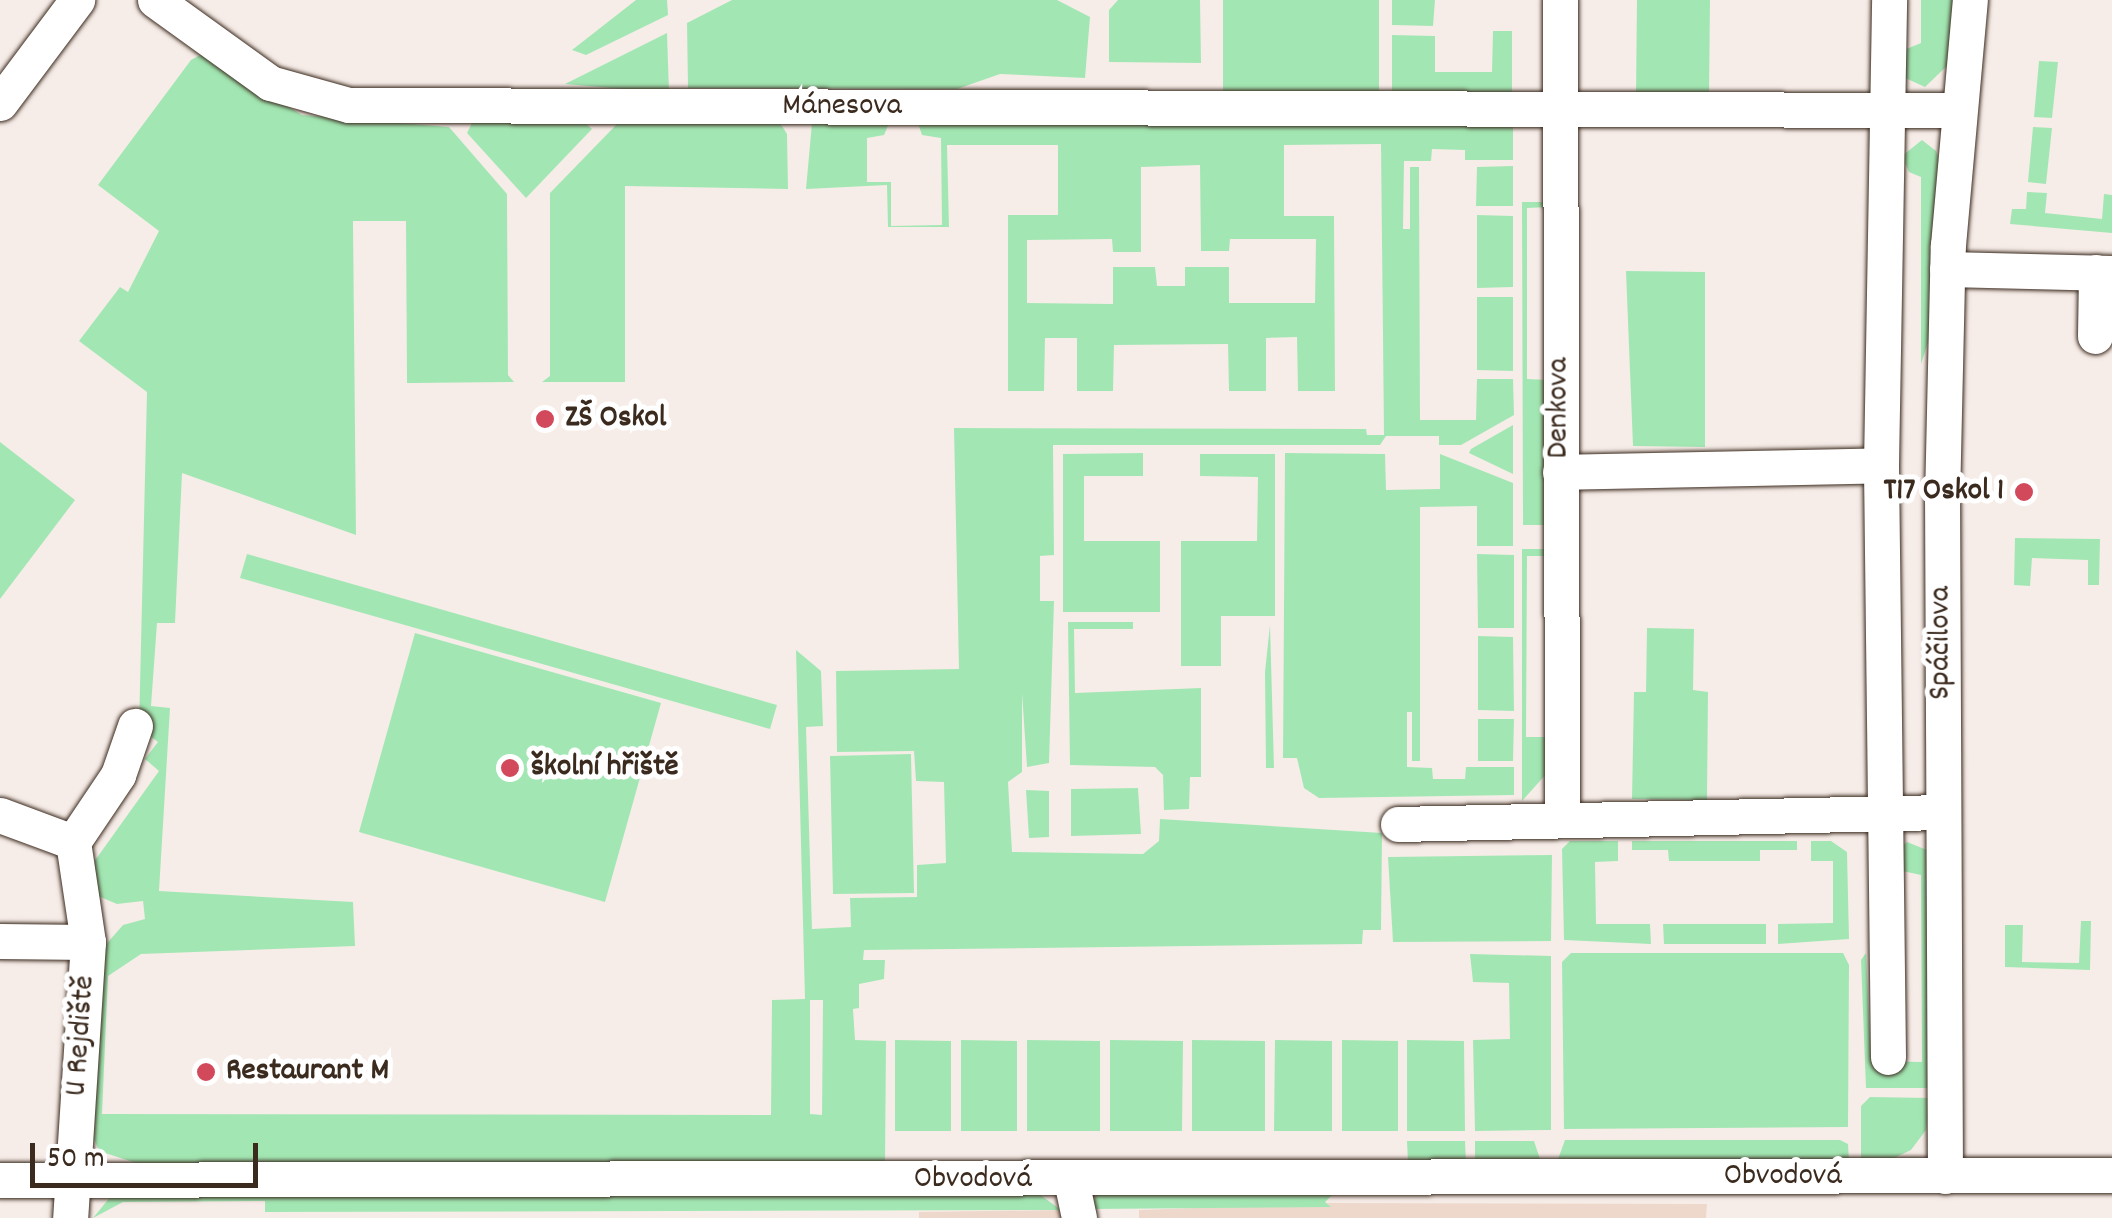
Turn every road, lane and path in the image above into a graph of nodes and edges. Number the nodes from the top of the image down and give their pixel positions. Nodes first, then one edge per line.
1 (78, 0) edge
2 (155, 0) edge
3 (1560, 0) edge
4 (1889, 0) edge
5 (1970, 0) edge
6 (0, 103) edge
7 (1560, 106) junction
8 (1889, 109) junction
9 (1958, 110) junction
10 (1948, 268) junction
11 (2104, 272) edge
12 (2095, 336) dead end
13 (1881, 465) junction
14 (1560, 472) junction
15 (134, 726) dead end
16 (1942, 812) junction
17 (0, 815) edge
18 (1885, 815) junction
19 (1562, 817) junction
20 (1398, 824) dead end
21 (73, 842) junction
22 (0, 941) edge
23 (88, 942) junction
24 (1888, 1057) dead end
25 (2112, 1175) edge
26 (1945, 1176) junction
27 (0, 1180) edge
28 (1072, 1180) junction
29 (70, 1181) junction
30 (70, 1218) edge
31 (1079, 1218) edge

1 - 6 street
2 - 7 street, Mánesova
3 - 7 street, Denkova
4 - 8 street, Spáčilova
5 - 9 street, Spáčilova
7 - 8 street
7 - 14 street, Denkova
8 - 9 street
8 - 13 street, Spáčilova
9 - 10 street, Spáčilova
10 - 11 street
10 - 16 street, Spáčilova
11 - 12 street
13 - 14 street
13 - 18 street, Spáčilova
14 - 19 street, Denkova
15 - 21 street
16 - 18 street
16 - 26 street, Spáčilova
17 - 21 street
18 - 19 street
18 - 24 street, Spáčilova
19 - 20 street
21 - 23 street
22 - 23 street, U Rejdiště
23 - 29 street, U Rejdiště
25 - 26 street, Obvodová
26 - 28 street, Obvodová
27 - 29 street, Obvodová
28 - 29 street, Obvodová
28 - 31 street
29 - 30 street, U Rejdiště

